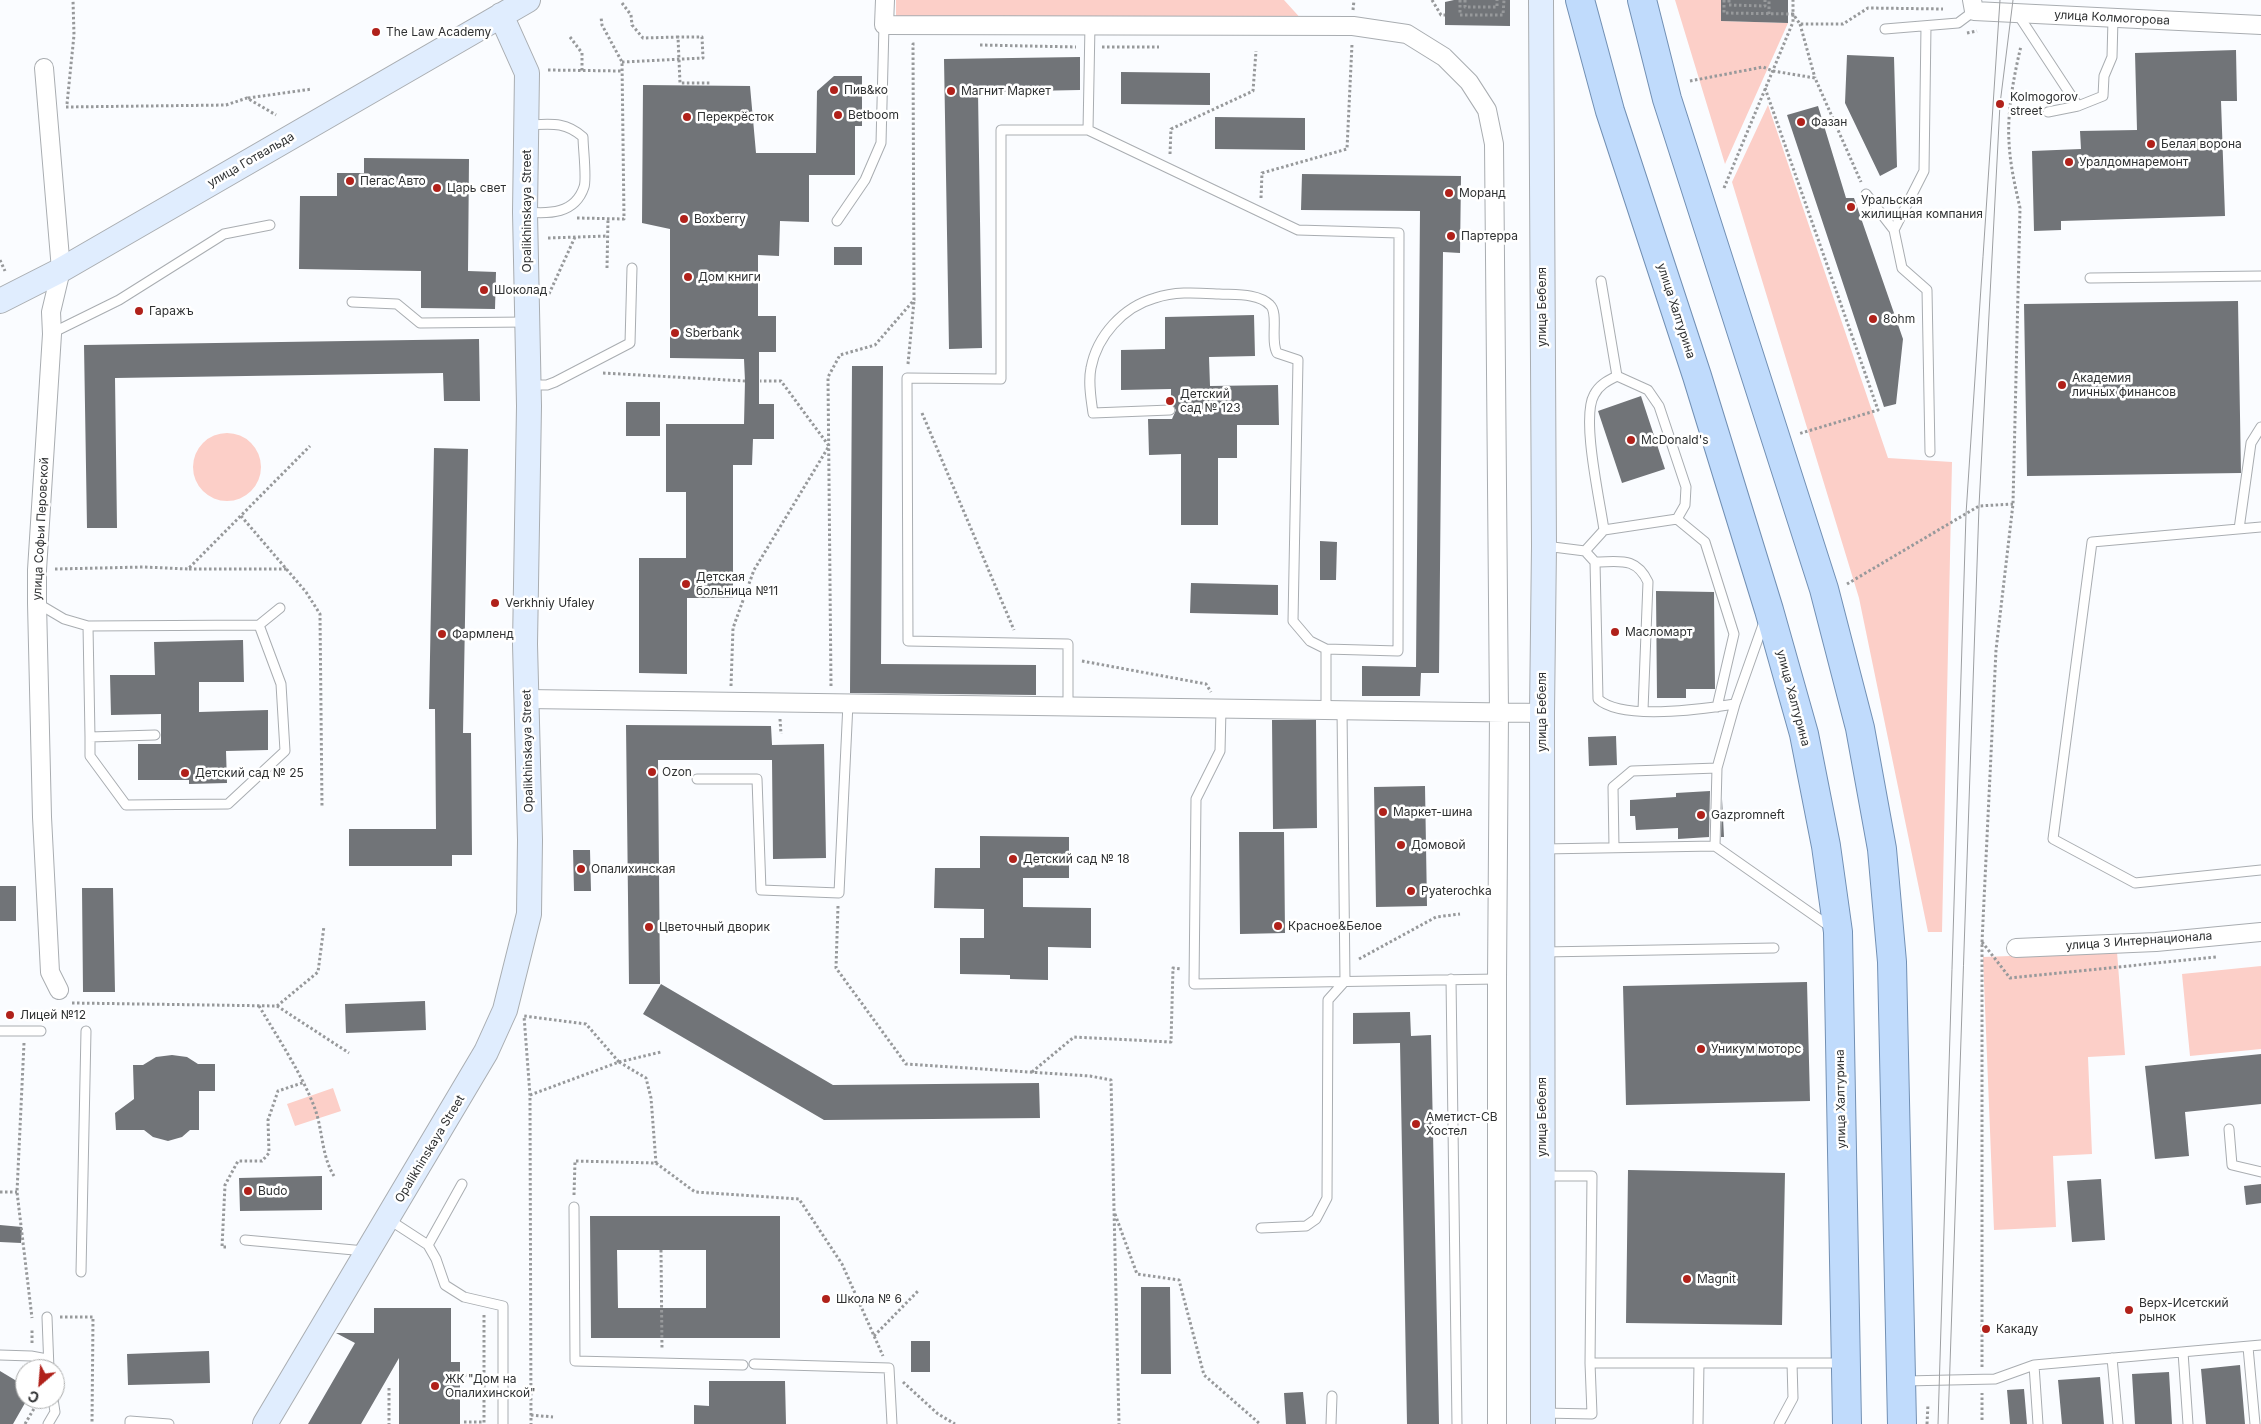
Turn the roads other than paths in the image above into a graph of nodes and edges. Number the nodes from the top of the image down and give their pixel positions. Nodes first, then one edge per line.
1 (528, 0) edge
2 (885, 0) edge
3 (1541, 0) edge
4 (1580, 0) edge
5 (1642, 0) edge
6 (1973, 6) edge
7 (2016, 13) junction
8 (501, 16) junction
9 (2113, 19) junction
10 (884, 25) junction
11 (1090, 25) junction
12 (2261, 25) edge
13 (1926, 26) junction
14 (1885, 29) dead end
15 (44, 68) dead end
16 (2078, 106) junction
17 (2048, 112) dead end
18 (528, 126) junction
19 (1088, 130) junction
20 (1866, 194) road end
21 (526, 212) junction
22 (837, 221) dead end
23 (270, 224) dead end
24 (1894, 230) junction
25 (632, 268) dead end
26 (61, 270) junction
27 (2261, 276) edge
28 (2090, 278) dead end
29 (1601, 281) dead end
30 (0, 301) edge
31 (352, 302) dead end
32 (527, 322) junction
33 (52, 334) junction
34 (1617, 376) junction
35 (528, 385) junction
36 (1170, 410) dead end
37 (2261, 427) edge
38 (1930, 452) dead end
39 (1677, 519) junction
40 (2261, 527) edge
41 (2239, 529) junction
42 (1604, 530) junction
43 (1544, 546) junction
44 (1585, 551) junction
45 (1595, 562) junction
46 (37, 603) junction
47 (280, 608) dead end
48 (1769, 610) junction
49 (259, 625) junction
50 (88, 626) junction
51 (1326, 649) junction
52 (526, 699) junction
53 (839, 703) junction
54 (1735, 704) junction
55 (1068, 706) junction
56 (1717, 707) junction
57 (1221, 709) junction
58 (1334, 710) junction
59 (1643, 710) junction
60 (1499, 713) junction
61 (1542, 713) junction
62 (155, 735) dead end
63 (90, 737) junction
64 (1717, 768) junction
65 (697, 778) dead end
66 (1715, 846) junction
67 (1614, 847) junction
68 (1543, 849) junction
69 (2261, 870) edge
70 (1838, 932) junction
71 (2261, 932) edge
72 (1774, 948) dead end
73 (2016, 948) dead end
74 (1543, 952) junction
75 (1451, 979) junction
76 (1497, 979) junction
77 (1345, 981) junction
78 (63, 996) road end
79 (86, 1030) dead end
80 (0, 1031) edge
81 (41, 1031) dead end
82 (2229, 1129) dead end
83 (2261, 1172) edge
84 (1542, 1176) junction
85 (462, 1184) dead end
86 (574, 1206) road end
87 (388, 1218) junction
88 (1260, 1228) dead end
89 (245, 1240) dead end
90 (428, 1245) junction
91 (368, 1252) junction
92 (80, 1272) dead end
93 (47, 1317) road end
94 (2261, 1346) edge
95 (2248, 1347) junction
96 (2183, 1352) junction
97 (0, 1356) edge
98 (2112, 1358) junction
99 (37, 1359) edge
100 (48, 1359) edge
101 (1699, 1362) junction
102 (1590, 1363) junction
103 (1792, 1363) junction
104 (1847, 1363) junction
105 (754, 1364) dead end
106 (743, 1365) dead end
107 (2034, 1365) junction
108 (1902, 1381) junction
109 (1332, 1396) dead end
110 (55, 1409) edge
111 (1543, 1418) edge
112 (48, 1424) edge
113 (130, 1424) edge
114 (169, 1424) edge
115 (265, 1424) edge
116 (503, 1424) edge
117 (892, 1424) edge
118 (1331, 1424) edge
119 (1457, 1424) edge
120 (1497, 1424) edge
121 (1698, 1424) edge
122 (1779, 1424) edge
123 (1847, 1424) edge
124 (1902, 1424) edge
125 (2038, 1424) edge
126 (2118, 1424) edge
127 (2188, 1424) edge
128 (2256, 1424) edge

1 - 8 main road, улица Готвальда
2 - 10 street
3 - 43 main road, улица Бебеля
4 - 48 main road, улица Халтурина
5 - 108 main road
6 - 7 street, улица Колмогорова
6 - 13 lane
7 - 9 street, улица Колмогорова
7 - 16 lane
8 - 18 main road, Opalikhinskaya Street
8 - 26 main road, улица Готвальда
9 - 12 street, улица Колмогорова
9 - 16 lane
10 - 11 street
10 - 22 lane
11 - 19 lane
11 - 60 street
13 - 14 lane
13 - 24 lane
15 - 26 street, улица Софьи Перовской
16 - 17 lane
18 - 21 main road, Opalikhinskaya Street
18 - 21 lane
19 - 51 lane
19 - 55 lane
20 - 24 lane
21 - 32 main road, Opalikhinskaya Street
23 - 33 lane
24 - 38 lane
25 - 35 lane
26 - 30 main road, улица Готвальда
26 - 33 street, улица Софьи Перовской
27 - 28 lane
29 - 34 lane
31 - 32 lane
32 - 35 main road, Opalikhinskaya Street
33 - 46 street, улица Софьи Перовской
34 - 39 lane
34 - 42 lane
35 - 52 main road, Opalikhinskaya Street
36 - 51 lane
37 - 41 lane
39 - 42 lane
39 - 56 lane
40 - 41 lane
41 - 69 lane
42 - 44 lane
43 - 44 lane
43 - 61 main road, улица Бебеля
44 - 45 lane
45 - 59 lane
45 - 59 lane
46 - 50 lane
46 - 78 street, улица Софьи Перовской
47 - 49 lane
48 - 54 lane
48 - 70 main road, улица Халтурина
49 - 50 lane
49 - 63 lane
50 - 63 lane
51 - 58 lane
52 - 53 street
52 - 87 main road, Opalikhinskaya Street
53 - 55 street
53 - 65 lane
54 - 56 lane
54 - 64 lane
55 - 57 street
56 - 59 lane
57 - 58 street
57 - 77 lane
58 - 60 street
58 - 77 lane
60 - 61 street
60 - 76 street
61 - 68 main road, улица Бебеля
62 - 63 lane
64 - 66 lane
64 - 67 lane
66 - 67 lane
66 - 70 lane
67 - 68 lane
68 - 74 main road, улица Бебеля
70 - 104 main road, улица Халтурина
71 - 73 street, улица 3 Интернационала
72 - 74 lane
74 - 84 main road, улица Бебеля
75 - 76 lane
75 - 77 lane
75 - 119 lane
76 - 120 street
77 - 88 lane
79 - 92 lane
80 - 81 lane
82 - 83 lane
84 - 102 lane
84 - 111 main road, улица Бебеля
85 - 90 lane
86 - 106 lane
87 - 90 lane
87 - 91 main road, Opalikhinskaya Street
89 - 91 lane
90 - 116 lane
91 - 115 main road, Opalikhinskaya Street
93 - 100 lane
94 - 95 lane
95 - 96 lane
95 - 128 lane
96 - 98 lane
96 - 127 lane
97 - 99 lane
98 - 107 lane
98 - 126 lane
101 - 102 lane
101 - 103 lane
101 - 121 lane
102 - 111 lane
103 - 104 lane
103 - 122 lane
104 - 123 main road, улица Халтурина
105 - 117 lane
107 - 108 lane
107 - 125 lane
108 - 124 main road
109 - 118 lane
110 - 112 lane
113 - 114 lane

